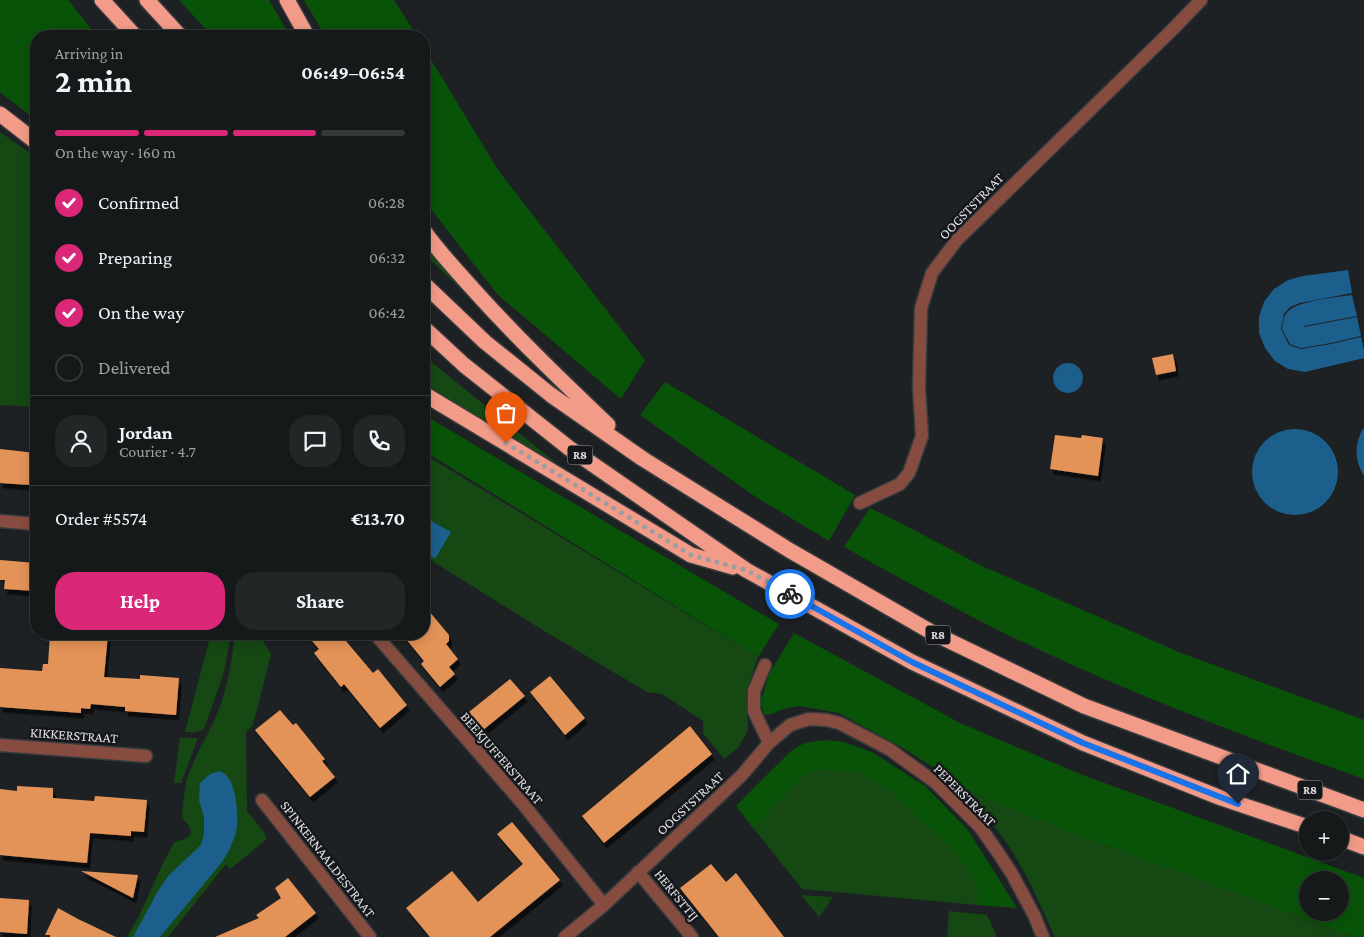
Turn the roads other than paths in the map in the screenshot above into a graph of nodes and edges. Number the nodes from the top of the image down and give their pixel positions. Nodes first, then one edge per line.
1 (102, 0) edge
2 (147, 0) edge
3 (287, 0) edge
4 (1200, 0) edge
5 (130, 30) edge
6 (174, 30) edge
7 (304, 30) edge
8 (0, 114) edge
9 (30, 137) edge
10 (430, 239) edge
11 (430, 290) edge
12 (430, 334) edge
13 (430, 398) edge
14 (643, 460) junction
15 (860, 503) dead end
16 (0, 521) edge
17 (30, 524) edge
18 (746, 570) junction
19 (380, 640) edge
20 (765, 665) dead end
21 (769, 743) junction
22 (0, 745) edge
23 (146, 756) dead end
24 (262, 800) dead end
25 (1364, 810) edge
26 (1299, 824) edge
27 (1349, 841) edge
28 (1364, 846) edge
29 (638, 872) junction
30 (604, 905) junction
31 (370, 937) edge
32 (565, 937) edge
33 (692, 937) edge
34 (1044, 937) edge

1 - 5 highway
2 - 6 highway
3 - 7 highway
4 - 15 street, OOGSTSTRAAT
8 - 9 highway
10 - 14 highway
11 - 14 highway, R8
12 - 18 highway, R8
13 - 18 highway
14 - 25 highway, R8
16 - 17 street
18 - 26 highway, R8
19 - 30 street, BEEKJUFFERSTRAAT
20 - 21 street
21 - 29 street, OOGSTSTRAAT
21 - 34 street, PEPERSTRAAT
22 - 23 street, KIKKERSTRAAT
24 - 31 street, SPINKERNAALDESTRAAT
27 - 28 highway
29 - 30 street, OOGSTSTRAAT
29 - 33 street, HERFSTTIJ
30 - 32 street, OOGSTSTRAAT

